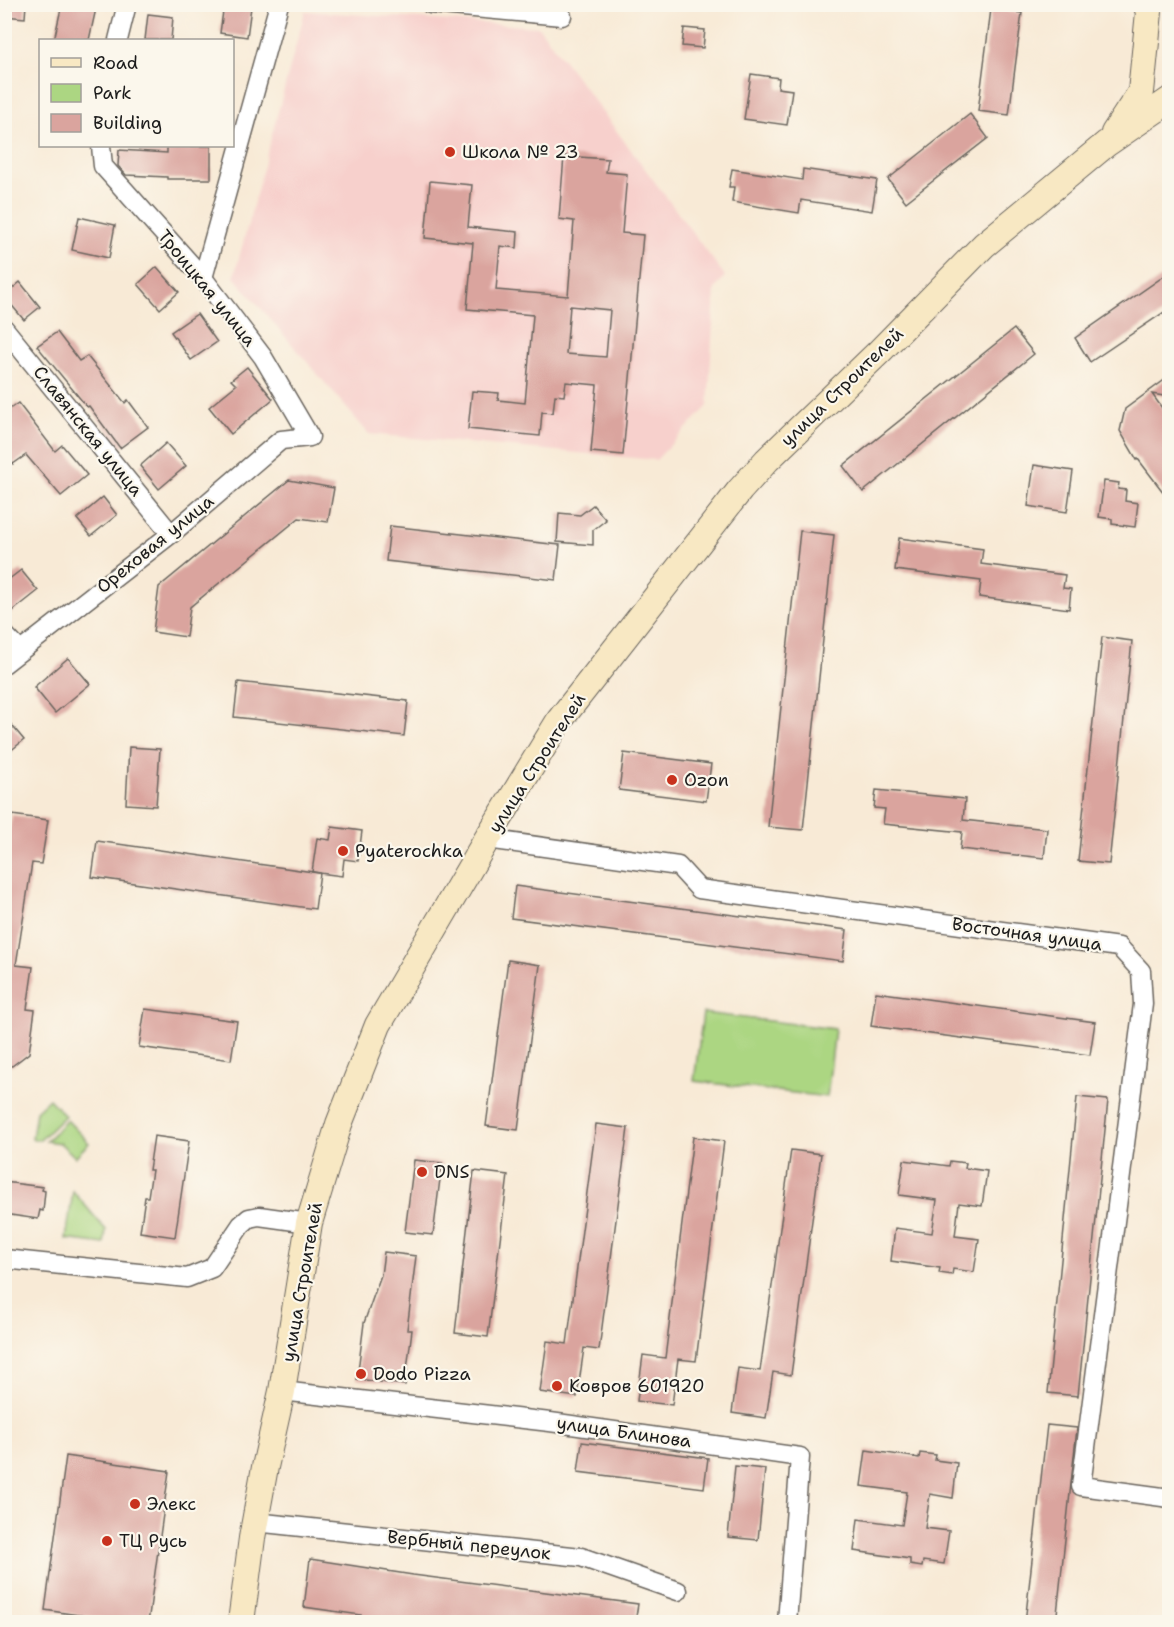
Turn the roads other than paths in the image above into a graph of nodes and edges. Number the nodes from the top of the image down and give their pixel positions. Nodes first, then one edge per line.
1 (127, 4) edge
2 (279, 4) edge
3 (430, 4) edge
4 (1146, 4) edge
5 (562, 16) dead end
6 (118, 39) edge
7 (1170, 100) edge
8 (1106, 144) junction
9 (101, 147) edge
10 (203, 278) junction
11 (4, 327) edge
12 (310, 437) joint
13 (171, 534) junction
14 (4, 634) edge
15 (20, 651) junction
16 (4, 663) edge
17 (487, 839) junction
18 (309, 1223) junction
19 (4, 1259) edge
20 (282, 1391) junction
21 (1170, 1498) edge
22 (255, 1522) junction
23 (678, 1591) dead end
24 (241, 1623) edge
25 (787, 1623) edge

1 - 6 street
2 - 10 street
3 - 5 street
4 - 8 main road
7 - 8 main road, улица Строителей
8 - 17 main road, улица Строителей
9 - 10 street, Троицкая улица
10 - 12 street, Троицкая улица
11 - 13 street, Славянская улица
12 - 13 street, Ореховая улица
13 - 15 street, Ореховая улица
14 - 15 street
15 - 16 street, Ореховая улица
17 - 18 main road, улица Строителей
17 - 21 street, Восточная улица
18 - 19 street
18 - 20 main road, улица Строителей
20 - 22 main road, улица Строителей
20 - 25 street, улица Блинова
22 - 23 street, Вербный переулок
22 - 24 main road, улица Строителей

